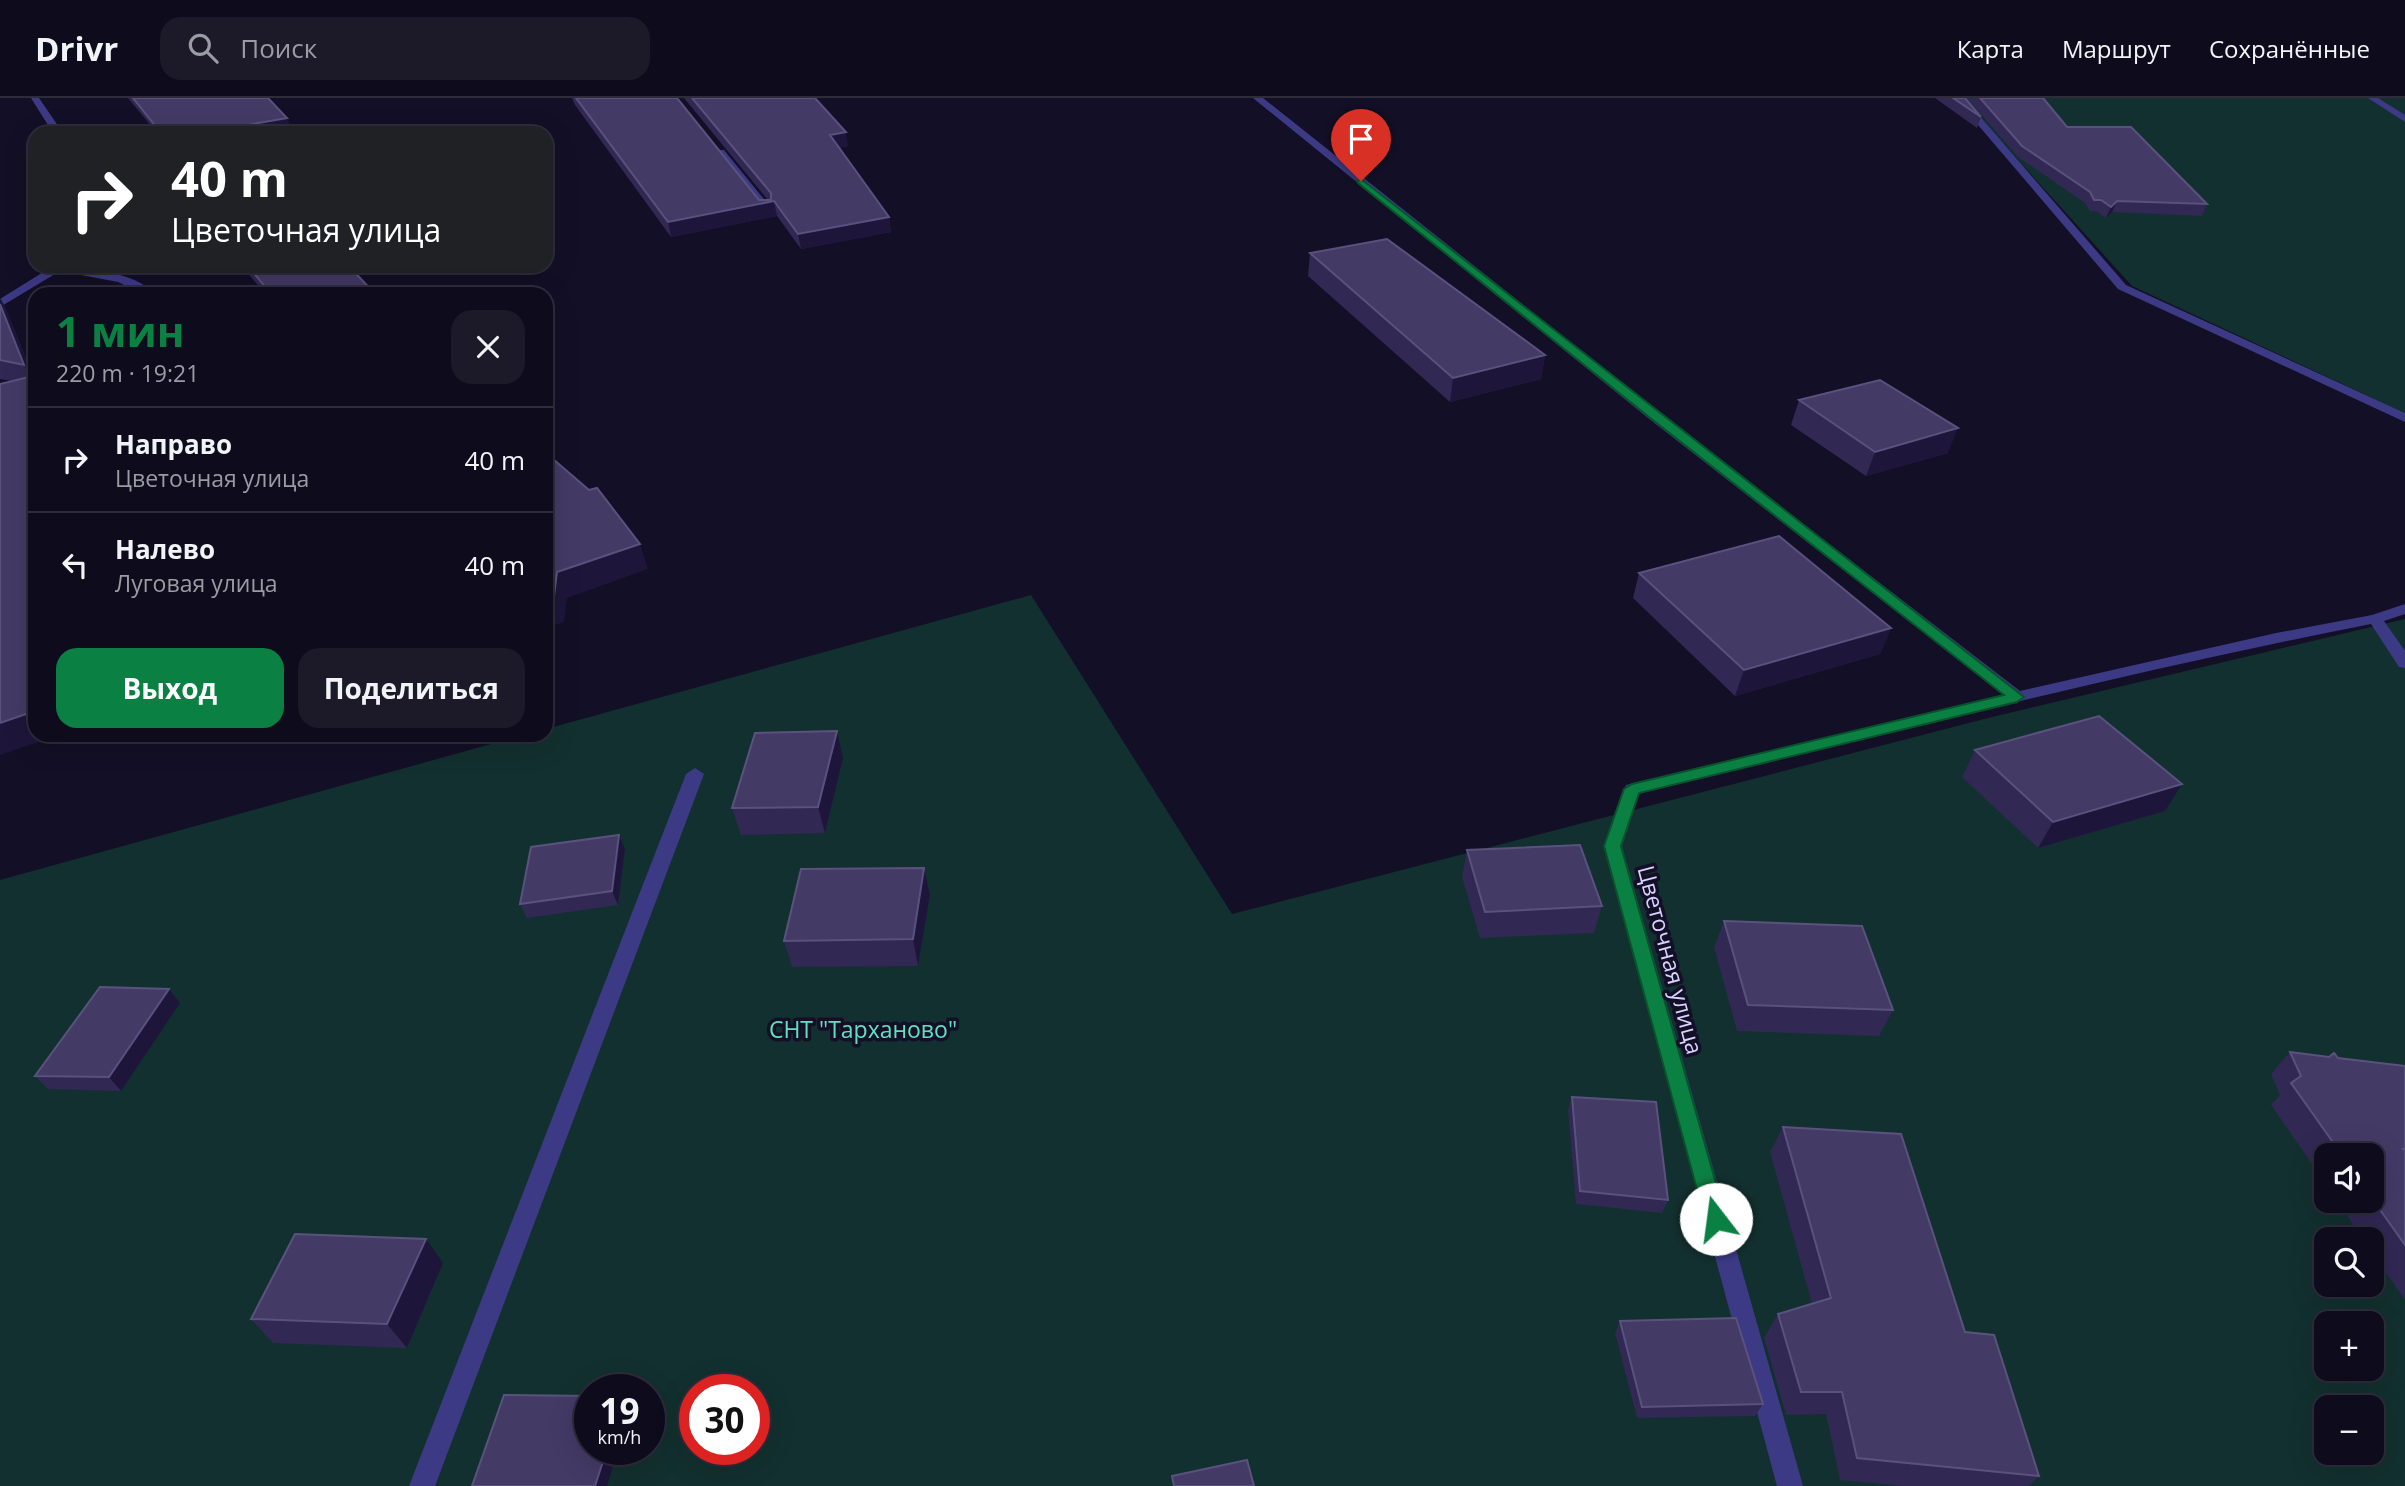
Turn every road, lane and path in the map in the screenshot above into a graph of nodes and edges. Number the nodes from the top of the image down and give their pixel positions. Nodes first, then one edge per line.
1 (35, 98) edge
2 (1257, 98) edge
3 (1959, 98) edge
4 (2372, 98) edge
5 (2405, 119) edge
6 (53, 126) edge
7 (710, 139) edge
8 (768, 211) edge
9 (50, 273) edge
10 (90, 273) edge
11 (141, 287) edge
12 (0, 304) edge
13 (2405, 418) edge
14 (2405, 609) edge
15 (2375, 619) junction
16 (2405, 663) edge
17 (2017, 697) junction
18 (695, 774) dead end
19 (422, 1486) edge
20 (1790, 1486) edge

1 - 6 street
2 - 17 street
3 - 13 street
4 - 5 street
7 - 8 street
9 - 12 street
10 - 11 street
14 - 15 street
15 - 16 street
15 - 17 street
17 - 20 street, Цветочная улица
18 - 19 street

